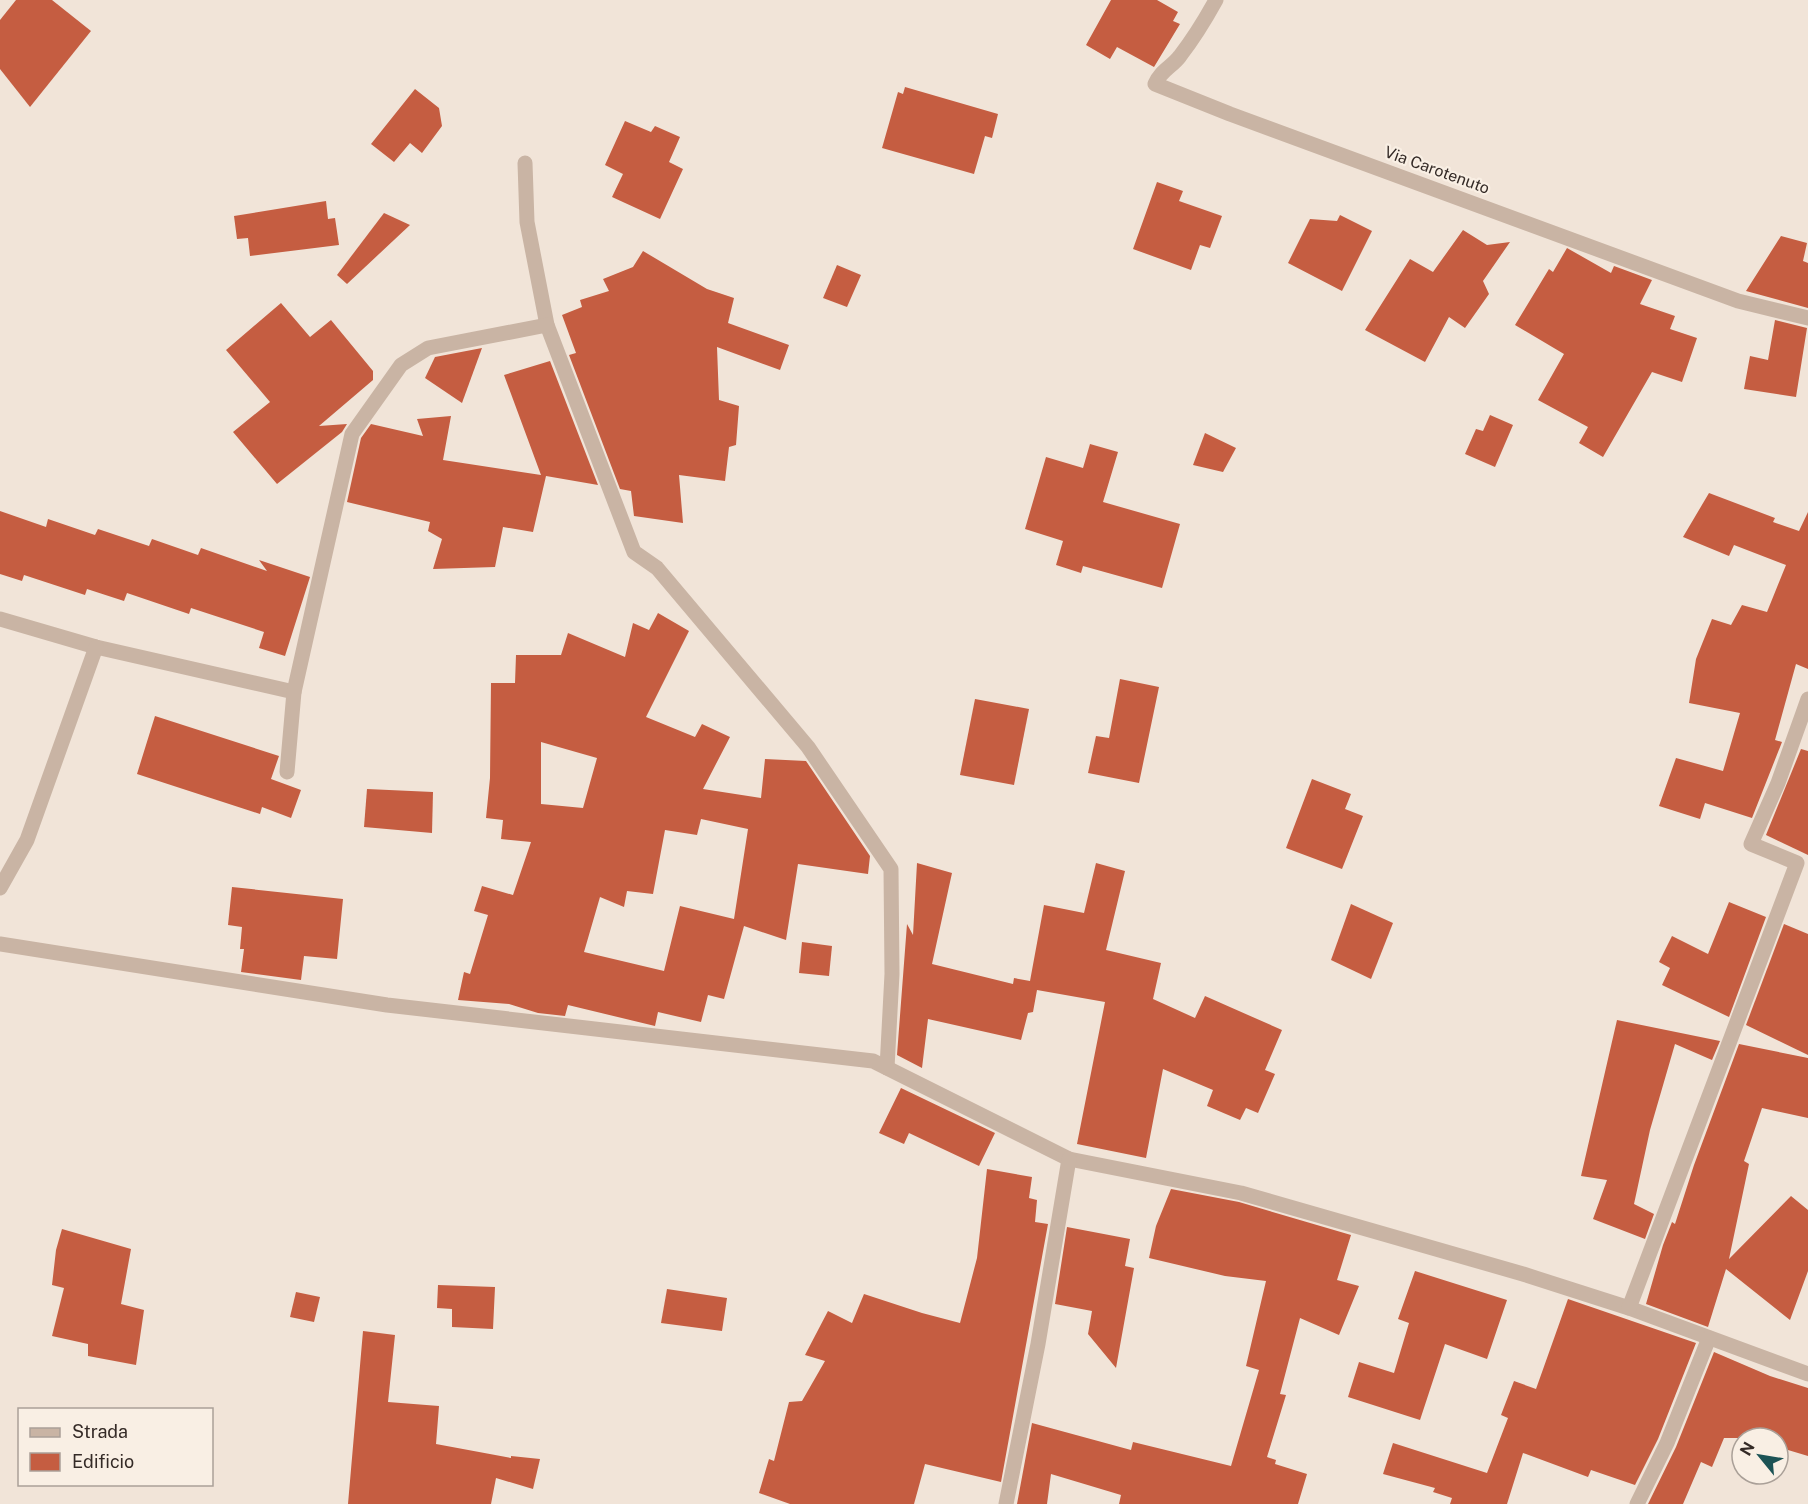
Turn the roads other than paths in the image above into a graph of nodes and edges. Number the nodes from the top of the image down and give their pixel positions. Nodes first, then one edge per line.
1 (1216, 0) edge
2 (525, 163) dead end
3 (1808, 318) edge
4 (547, 325) junction
5 (0, 619) edge
6 (96, 646) junction
7 (294, 692) junction
8 (1808, 699) edge
9 (287, 772) dead end
10 (0, 888) edge
11 (0, 944) edge
12 (886, 1068) junction
13 (1069, 1159) junction
14 (1629, 1308) junction
15 (1709, 1338) junction
16 (1808, 1374) edge
17 (1006, 1504) edge
18 (1637, 1504) edge

1 - 3 street, Via Carotenuto
2 - 4 street
4 - 7 street
4 - 12 street
5 - 6 street
6 - 7 street
6 - 10 street
7 - 9 street
8 - 14 street
11 - 12 street
12 - 13 street
13 - 14 street
13 - 17 street
14 - 15 street
15 - 16 street
15 - 18 street

